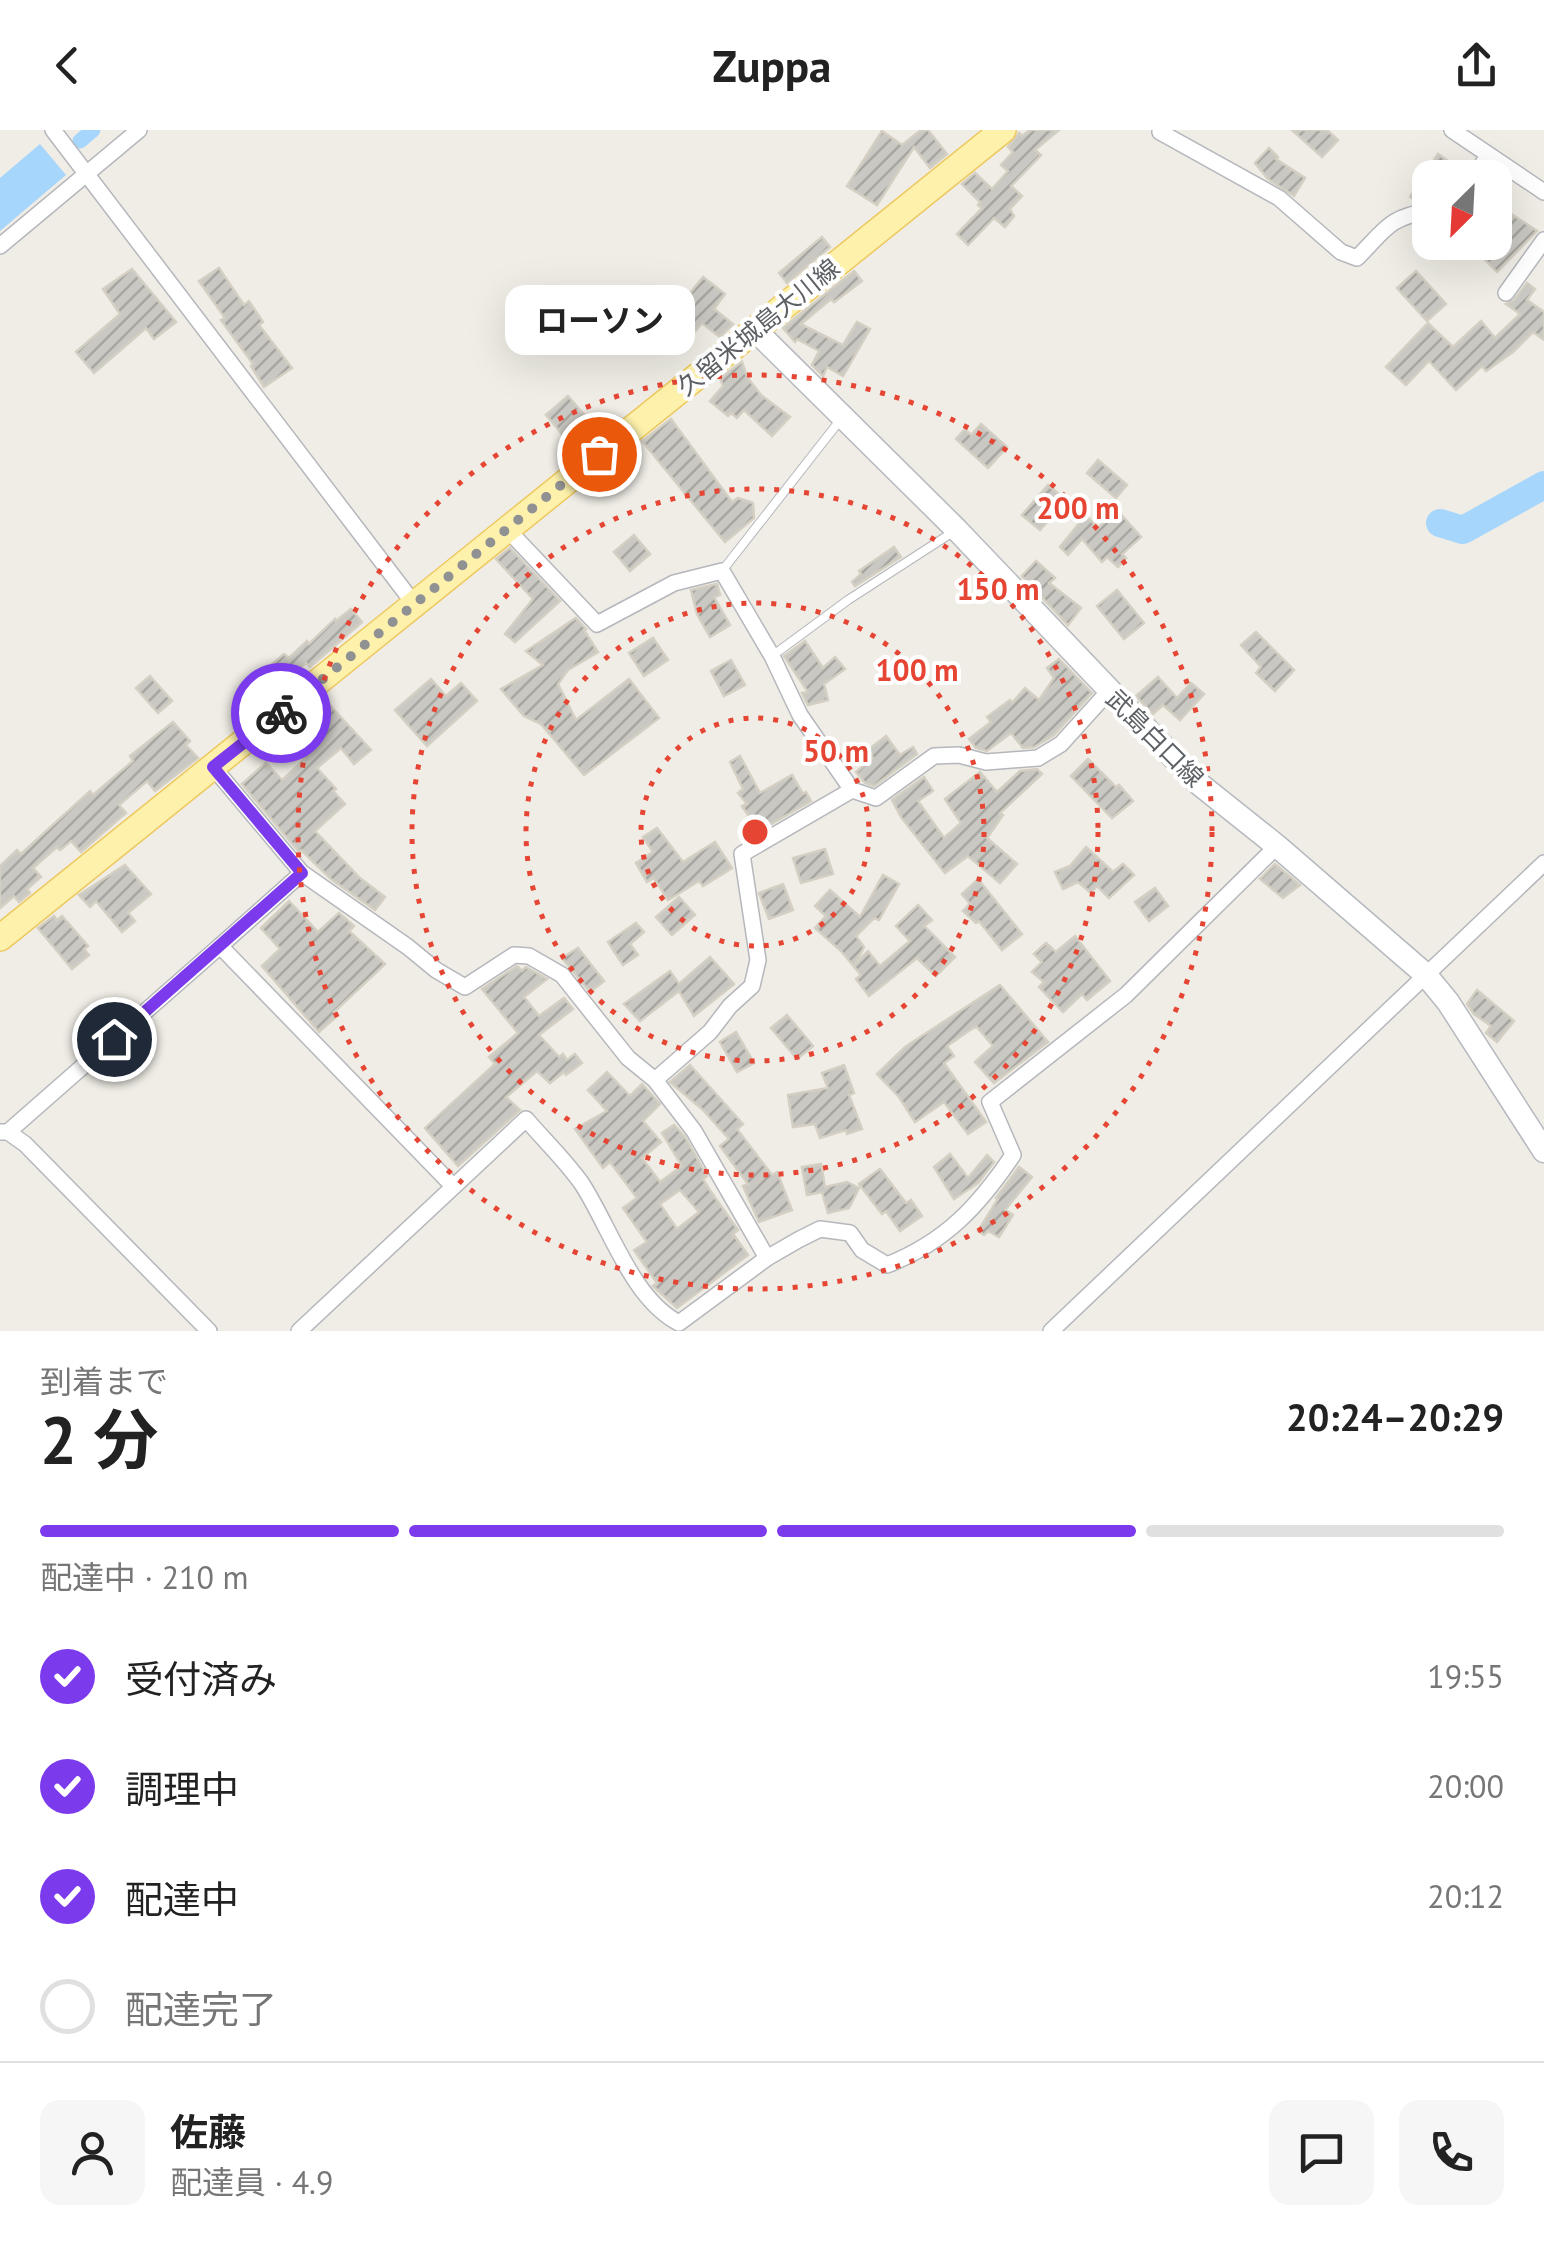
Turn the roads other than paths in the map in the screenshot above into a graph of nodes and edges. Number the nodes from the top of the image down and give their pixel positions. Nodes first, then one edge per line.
1 (53, 130) edge
2 (139, 130) edge
3 (1003, 130) edge
4 (1452, 130) edge
5 (1159, 131) edge
6 (1488, 156) junction
7 (1485, 160) edge
8 (86, 174) junction
9 (1544, 192) edge
10 (1412, 213) edge
11 (1544, 240) edge
12 (0, 246) edge
13 (1506, 293) dead end
14 (755, 330) junction
15 (844, 416) junction
16 (506, 528) junction
17 (957, 530) junction
18 (722, 571) junction
19 (414, 606) junction
20 (772, 656) junction
21 (1108, 692) junction
22 (213, 767) junction
23 (852, 790) junction
24 (1276, 846) junction
25 (1544, 863) edge
26 (302, 873) junction
27 (0, 938) edge
28 (220, 946) junction
29 (1425, 974) junction
30 (654, 1080) junction
31 (4, 1132) edge
32 (1544, 1151) edge
33 (453, 1186) junction
34 (767, 1258) junction
35 (209, 1331) edge
36 (299, 1331) edge
37 (1052, 1331) edge

1 - 8 street
2 - 8 street
3 - 14 main road, 久留米城島大川線
4 - 6 street
5 - 10 street
6 - 7 street
6 - 9 street
8 - 12 street
8 - 19 street
11 - 13 street
14 - 15 main road, 武島白口線
14 - 16 main road, 久留米城島大川線
15 - 17 main road, 武島白口線
15 - 18 lane
16 - 18 street
16 - 19 main road, 久留米城島大川線
17 - 20 lane
17 - 21 main road, 武島白口線
18 - 20 street
19 - 22 main road, 久留米城島大川線
20 - 23 street
21 - 23 street
21 - 24 main road, 武島白口線
22 - 26 street
22 - 27 main road, 久留米城島大川線
23 - 30 street
24 - 29 main road, 武島白口線
24 - 34 street
25 - 29 street
26 - 28 street
26 - 30 street
28 - 31 street
28 - 33 street
29 - 32 main road, 武島白口線
29 - 37 street
30 - 34 street
31 - 35 street
33 - 34 street
33 - 36 street

